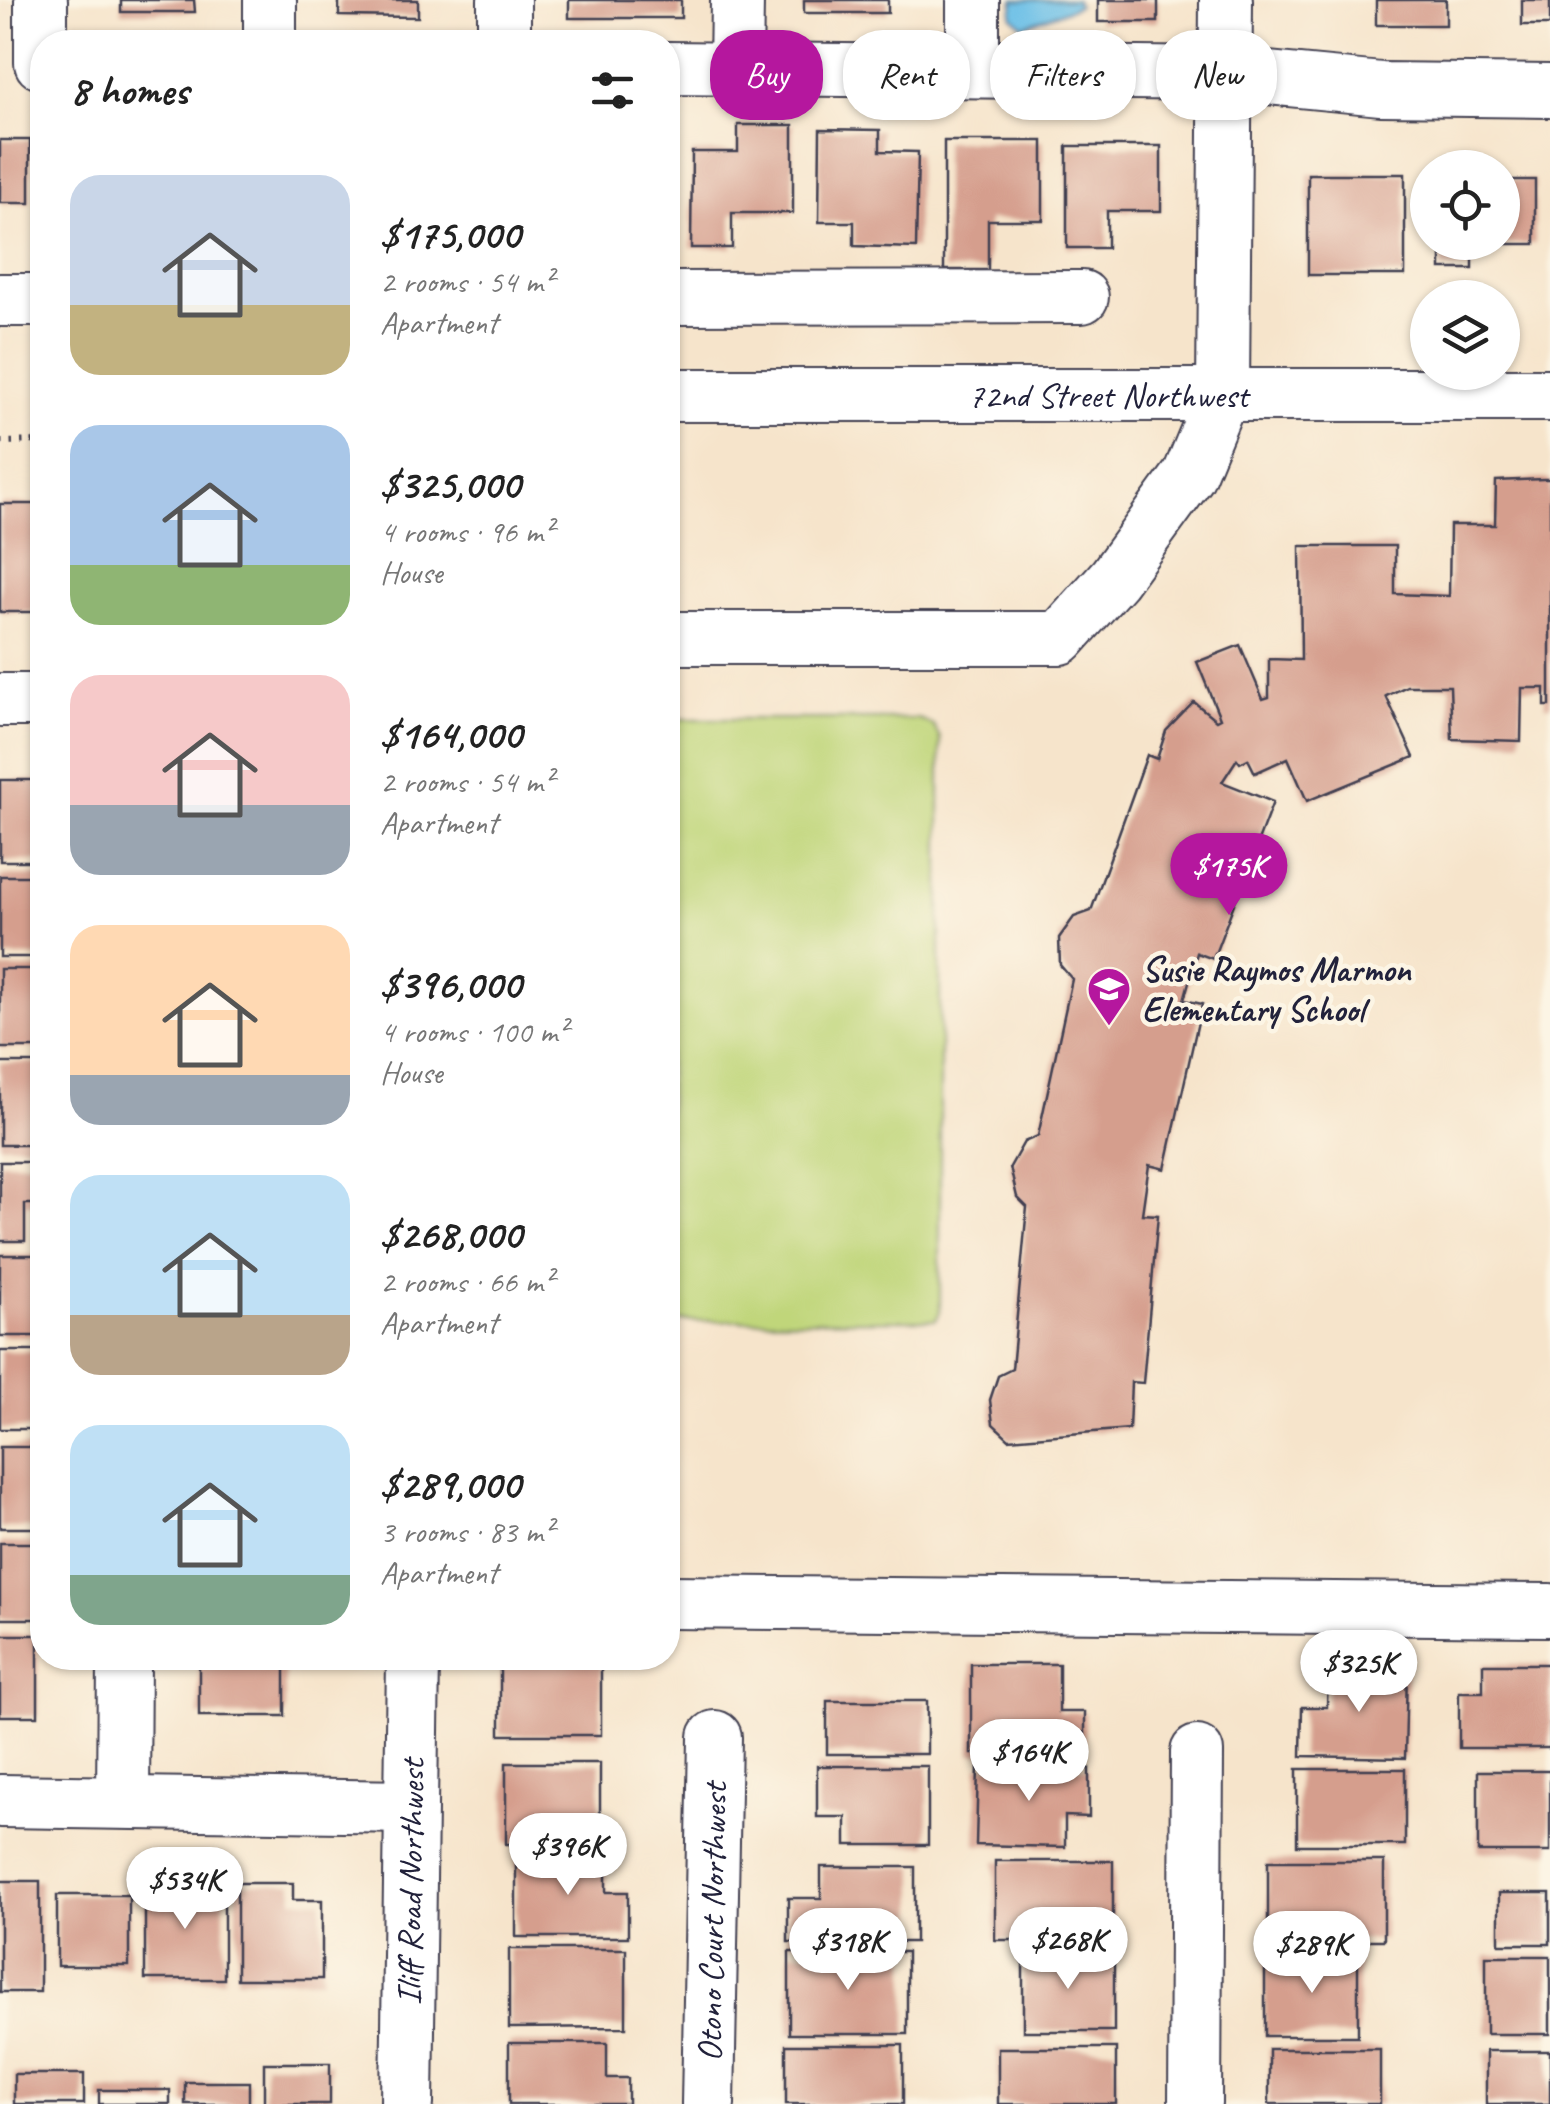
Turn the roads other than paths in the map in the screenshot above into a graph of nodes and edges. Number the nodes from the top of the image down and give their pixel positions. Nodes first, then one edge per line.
1 (41, 0) edge
2 (270, 0) edge
3 (504, 0) edge
4 (737, 0) edge
5 (974, 0) edge
6 (1226, 0) edge
7 (35, 30) edge
8 (270, 30) edge
9 (504, 30) edge
10 (737, 30) edge
11 (1226, 30) edge
12 (680, 68) edge
13 (710, 69) edge
14 (823, 69) edge
15 (973, 70) junction
16 (1156, 73) edge
17 (1277, 79) edge
18 (1550, 91) edge
19 (1225, 120) edge
20 (1082, 297) dead end
21 (680, 298) edge
22 (0, 300) edge
23 (30, 300) edge
24 (1222, 393) junction
25 (1550, 394) edge
26 (680, 396) edge
27 (680, 638) edge
28 (0, 700) edge
29 (30, 700) edge
30 (680, 1602) edge
31 (1550, 1610) edge
32 (124, 1670) edge
33 (412, 1670) edge
34 (715, 1737) dead end
35 (1197, 1752) dead end
36 (0, 1801) edge
37 (122, 1801) junction
38 (410, 1808) junction
39 (407, 2104) edge
40 (708, 2104) edge
41 (1194, 2104) edge

1 - 7 street
2 - 8 street
3 - 9 street
4 - 10 street
5 - 15 street
6 - 11 street
12 - 13 street
14 - 15 street
15 - 16 street
17 - 18 street
19 - 24 street
20 - 21 street
22 - 23 street
24 - 25 street, 72nd Street Northwest
24 - 26 street, 72nd Street Northwest
24 - 27 street
28 - 29 street
30 - 31 street
32 - 37 street
33 - 38 street, Iliff Road Northwest
34 - 40 street, Otono Court Northwest
35 - 41 street
36 - 37 street
37 - 38 street
38 - 39 street, Iliff Road Northwest

